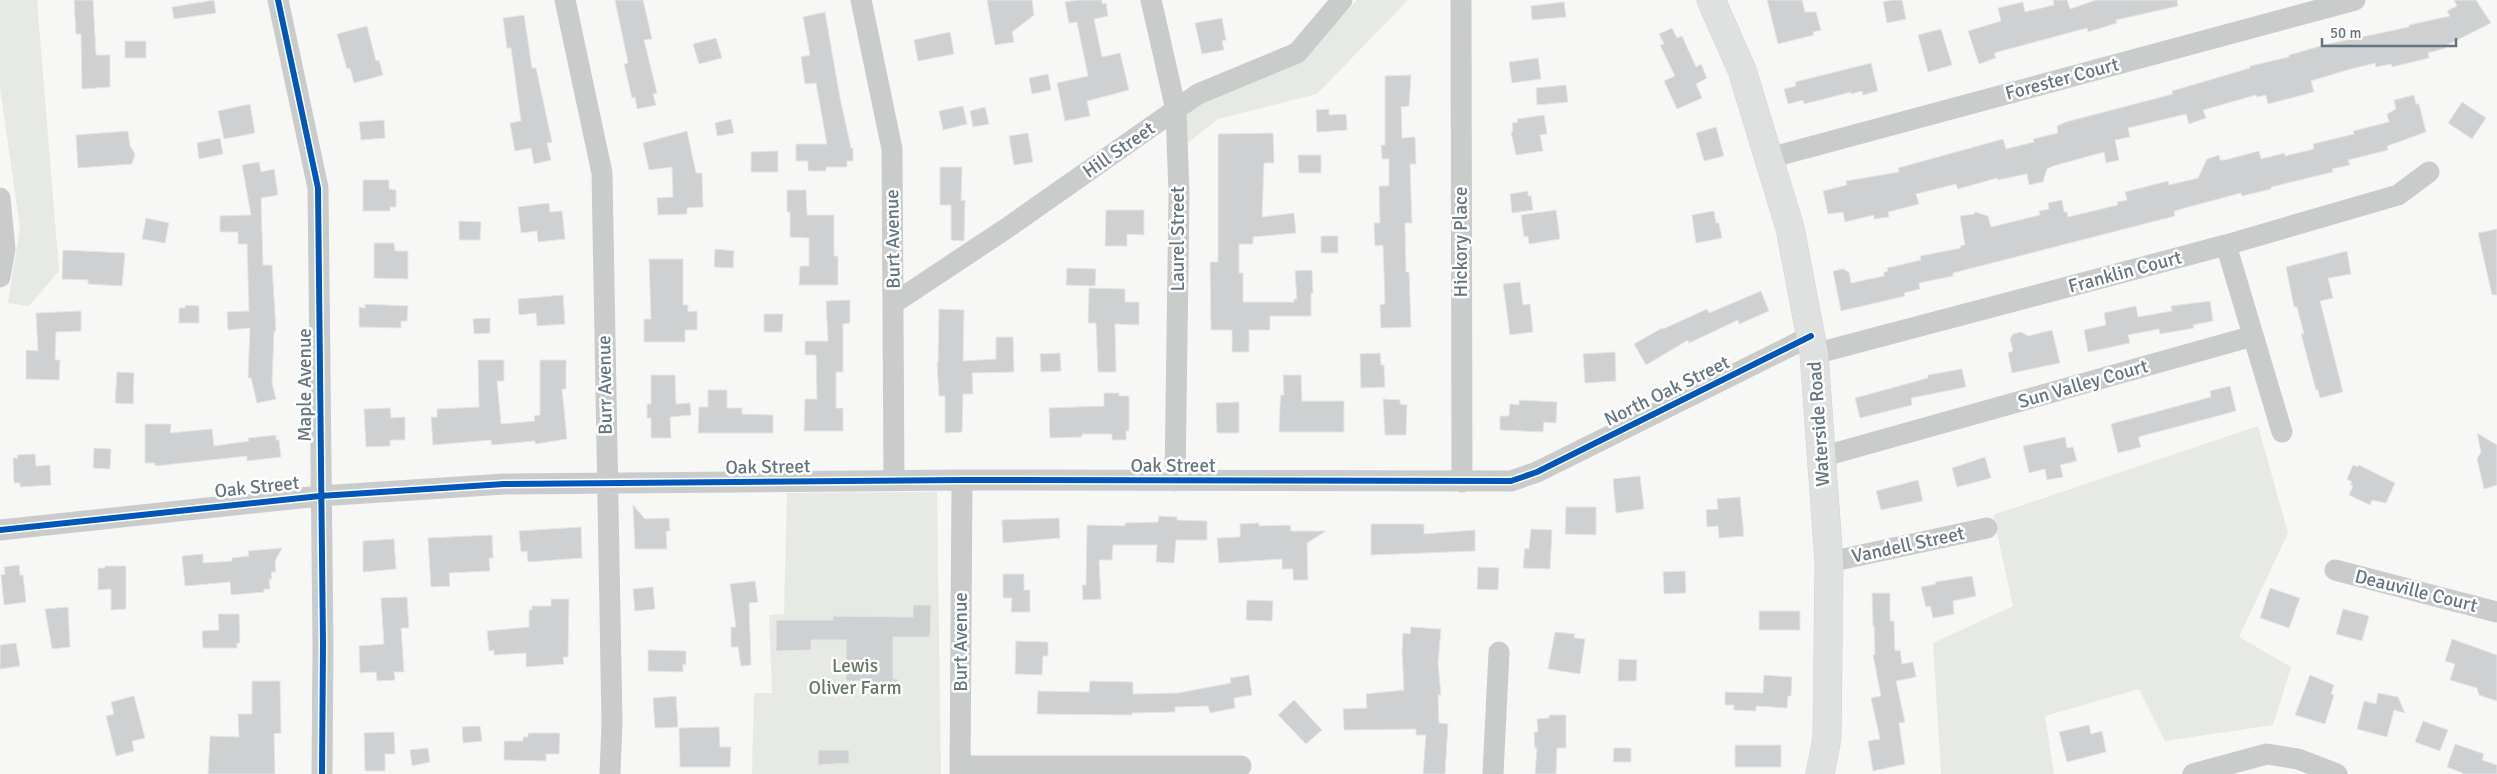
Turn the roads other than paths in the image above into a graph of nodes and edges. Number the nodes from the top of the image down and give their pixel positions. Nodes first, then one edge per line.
1 (278, 0) edge
2 (566, 0) edge
3 (860, 0) edge
4 (1152, 0) edge
5 (1342, 0) edge
6 (1711, 0) edge
7 (2355, 0) edge
8 (1461, 1) dead end
9 (1176, 110) junction
10 (1769, 158) junction
11 (2429, 172) dead end
12 (0, 198) edge
13 (2226, 246) junction
14 (0, 277) edge
15 (894, 303) junction
16 (2253, 336) junction
17 (1812, 345) junction
18 (2282, 432) dead end
19 (1821, 457) junction
20 (1537, 472) joint
21 (894, 480) junction
22 (962, 480) junction
23 (1176, 480) junction
24 (1462, 482) junction
25 (607, 484) junction
26 (320, 496) junction
27 (1987, 528) dead end
28 (0, 530) edge
29 (1829, 562) junction
30 (2336, 570) dead end
31 (2497, 612) edge
32 (1499, 652) dead end
33 (1241, 766) dead end
34 (960, 770) edge
35 (322, 774) edge
36 (610, 774) edge
37 (1493, 774) edge
38 (1820, 774) edge
39 (2192, 774) edge
40 (2337, 774) edge

1 - 26 street, Maple Avenue
2 - 25 street, Burr Avenue
3 - 15 street, Burt Avenue
4 - 9 street, Laurel Street
5 - 9 street, Hill Street
6 - 10 main road, Waterside Road
7 - 10 street, Forester Court
8 - 24 street, Hickory Place
9 - 15 street, Hill Street
9 - 23 street, Laurel Street
10 - 17 main road, Waterside Road
11 - 13 street, Franklin Court
12 - 14 street
13 - 16 street
13 - 17 street, Franklin Court
15 - 21 street, Burt Avenue
16 - 18 street
16 - 19 street, Sun Valley Court
17 - 19 main road, Waterside Road
17 - 20 street, North Oak Street
19 - 29 main road, Waterside Road
20 - 24 street, Oak Street
21 - 22 street, Oak Street
21 - 25 street, Oak Street
22 - 23 street, Oak Street
22 - 34 street, Burt Avenue
23 - 24 street, Oak Street
25 - 26 street, Oak Street
25 - 36 street, Burr Avenue
26 - 28 street, Oak Street
26 - 35 street, Maple Avenue
27 - 29 street, Vandell Street
29 - 38 main road, Waterside Road
30 - 31 street, Deauville Court
32 - 37 street
33 - 34 street
39 - 40 street

